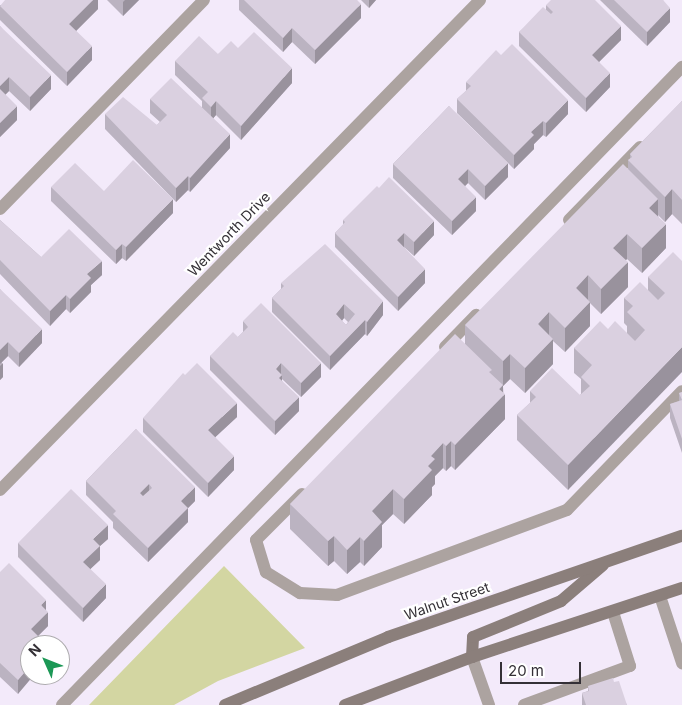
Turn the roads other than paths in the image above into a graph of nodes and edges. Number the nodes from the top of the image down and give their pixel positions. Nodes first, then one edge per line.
1 (204, 0) edge
2 (480, 0) edge
3 (682, 67) edge
4 (648, 139) edge
5 (0, 209) edge
6 (558, 230) edge
7 (483, 308) edge
8 (435, 357) edge
9 (682, 391) edge
10 (311, 484) edge
11 (0, 490) edge
12 (682, 536) edge
13 (609, 560) junction
14 (682, 588) edge
15 (660, 596) junction
16 (613, 612) junction
17 (472, 657) junction
18 (681, 657) edge
19 (62, 705) edge
20 (225, 705) edge
21 (345, 705) edge
22 (489, 705) edge
23 (524, 705) edge

1 - 5 street
2 - 11 street, Wentworth Drive
3 - 19 street
4 - 6 street
7 - 8 street
9 - 10 street
12 - 13 main road, Walnut Street
13 - 17 main road
13 - 20 main road, Walnut Street
14 - 15 main road
15 - 16 main road
15 - 18 street
16 - 17 main road
16 - 23 street
17 - 21 main road
17 - 22 street

